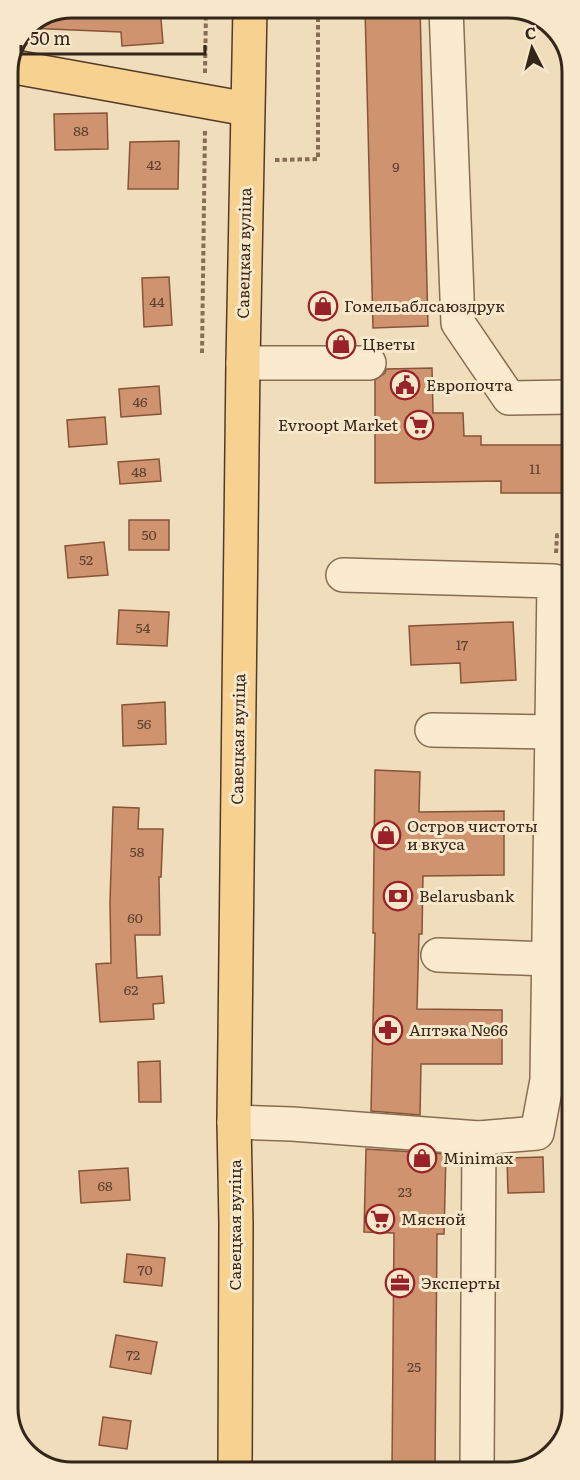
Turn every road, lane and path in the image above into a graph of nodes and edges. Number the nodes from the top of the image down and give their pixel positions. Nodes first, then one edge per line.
1 (206, 18) edge
2 (250, 18) edge
3 (318, 18) edge
4 (446, 18) edge
5 (18, 68) edge
6 (206, 101) junction
7 (247, 109) junction
8 (246, 160) junction
9 (202, 353) dead end
10 (243, 363) junction
11 (369, 363) dead end
12 (562, 398) edge
13 (343, 575) dead end
14 (432, 729) dead end
15 (552, 732) junction
16 (438, 955) dead end
17 (548, 959) junction
18 (234, 1122) junction
19 (479, 1138) junction
20 (234, 1462) edge
21 (477, 1462) edge

1 - 6 path
2 - 7 main road, Савецкая вуліца
3 - 8 path
4 - 12 lane
5 - 6 main road
6 - 7 main road
6 - 9 path
7 - 8 main road, Савецкая вуліца
8 - 10 main road, Савецкая вуліца
10 - 11 lane
10 - 18 main road, Савецкая вуліца
13 - 15 lane
14 - 15 lane
15 - 17 lane
16 - 17 lane
17 - 19 lane
18 - 19 lane
18 - 20 main road, Савецкая вуліца
19 - 21 lane

